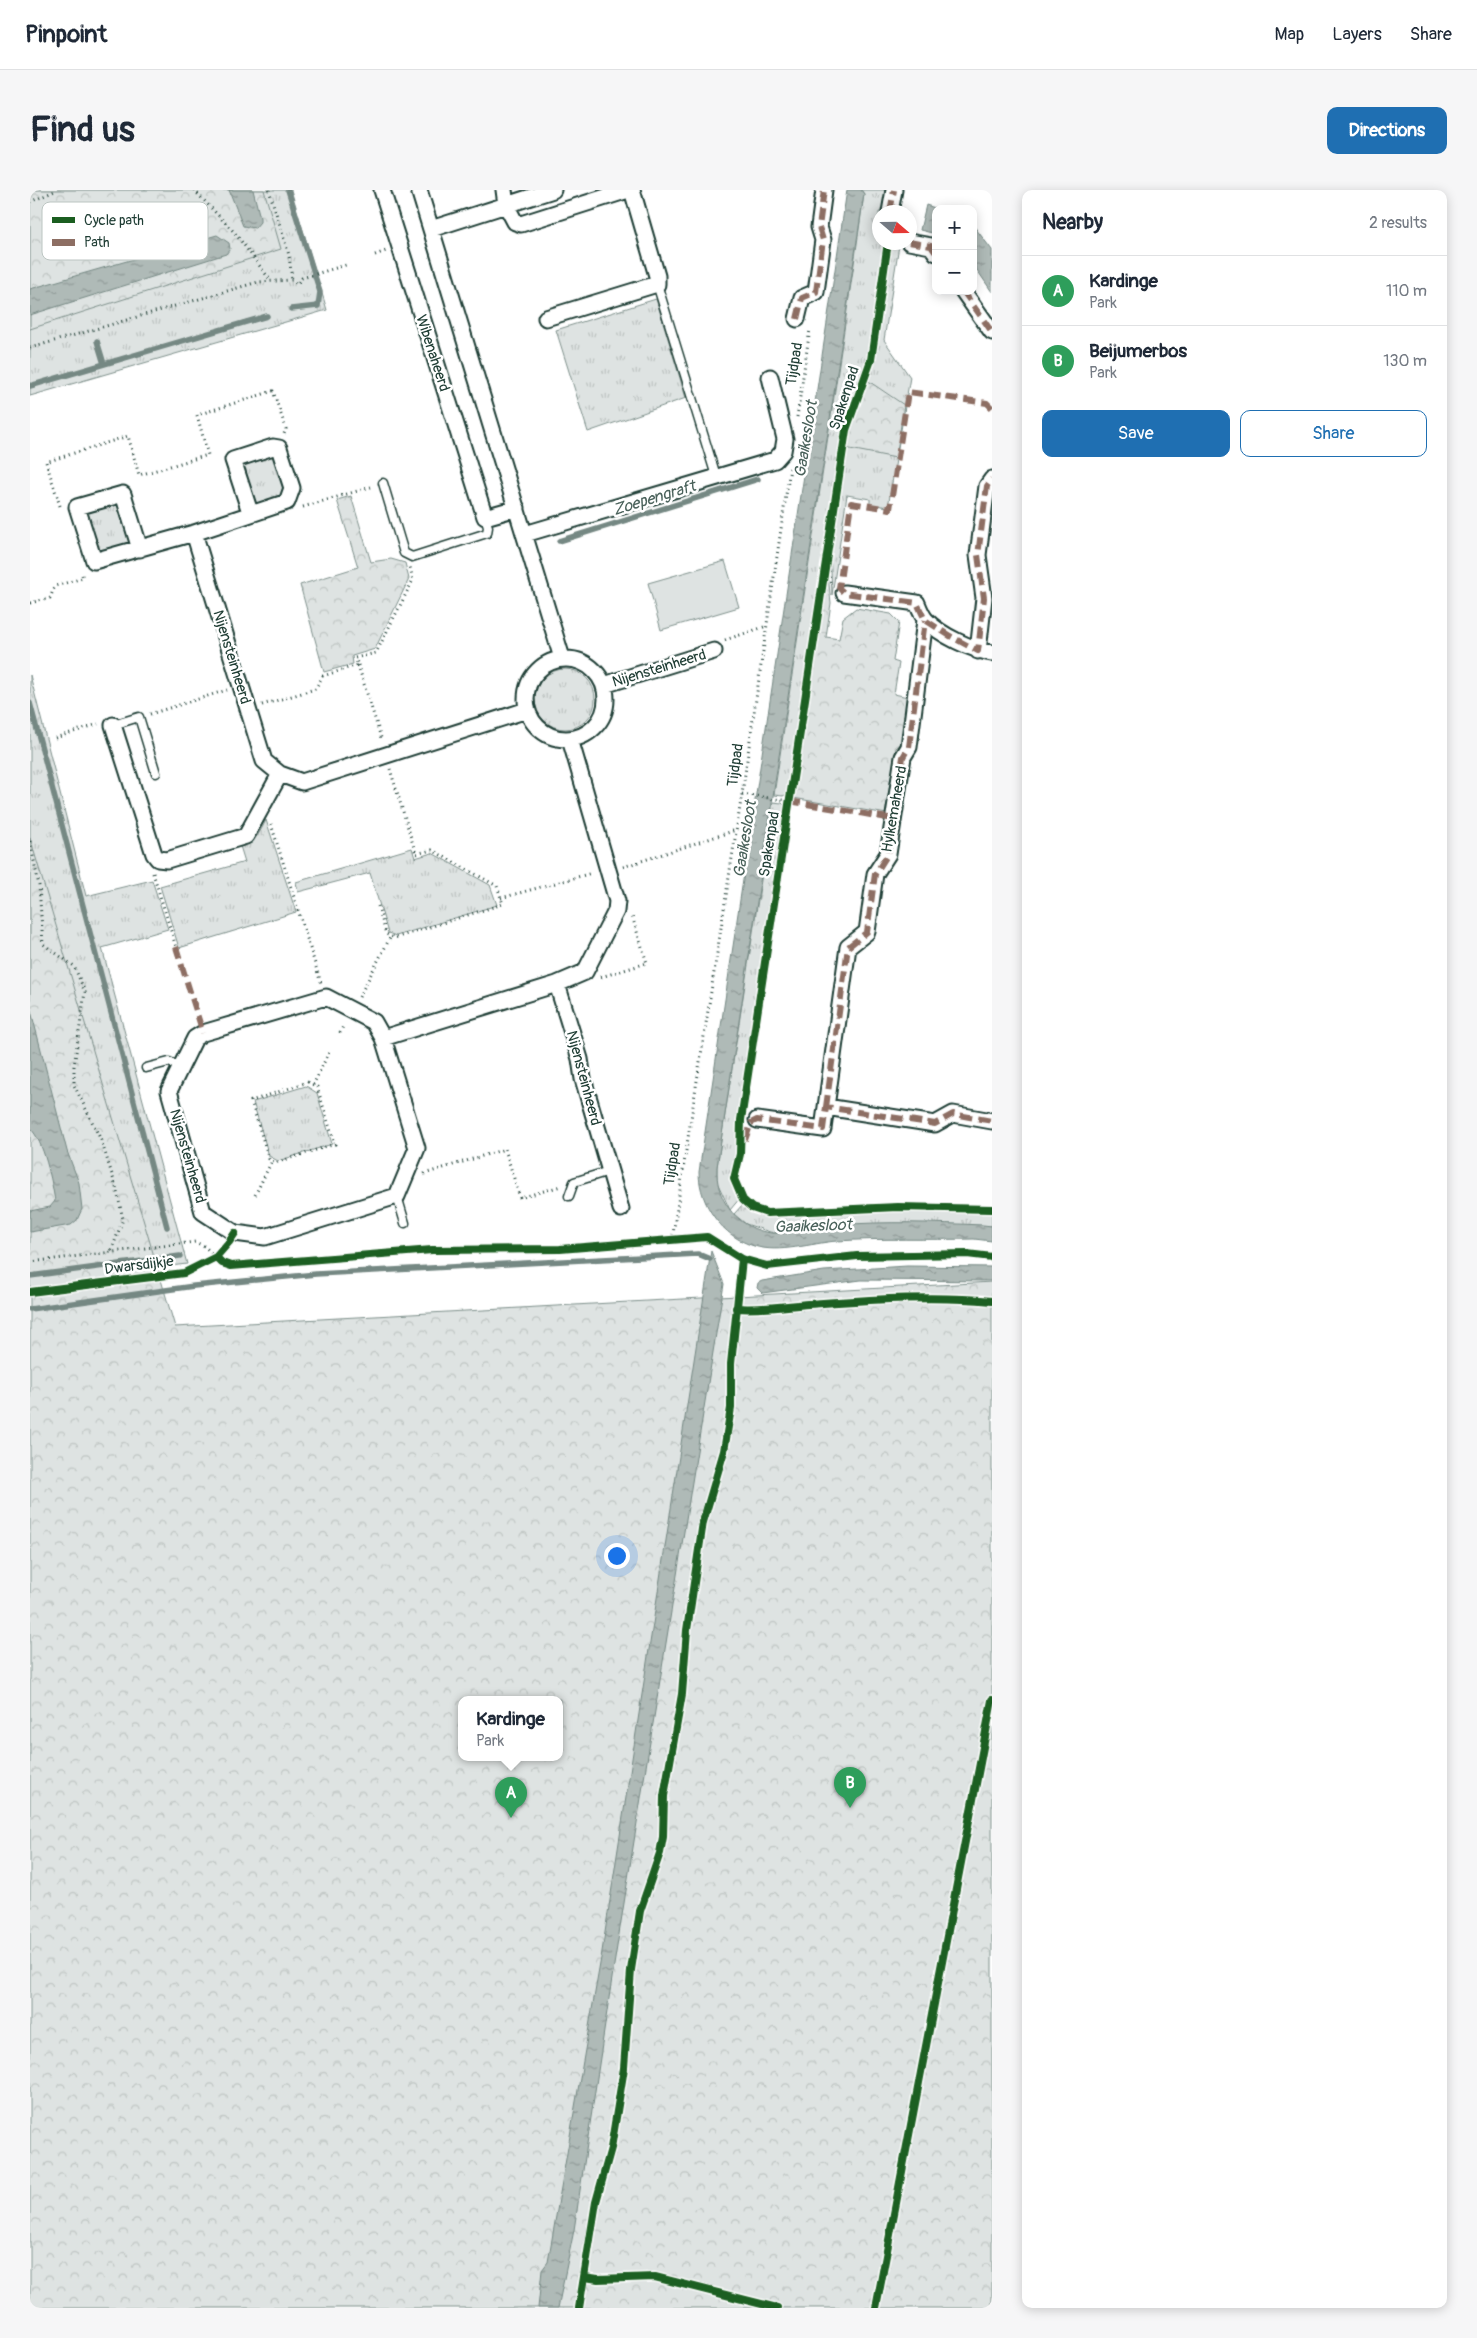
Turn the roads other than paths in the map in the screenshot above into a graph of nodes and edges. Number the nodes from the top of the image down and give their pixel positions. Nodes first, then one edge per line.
1 (382, 190) edge
2 (419, 190) edge
3 (553, 190) edge
4 (630, 190) edge
5 (824, 190) edge
6 (894, 190) edge
7 (505, 198) edge
8 (891, 205) edge
9 (431, 229) junction
10 (917, 243) edge
11 (934, 250) edge
12 (657, 284) junction
13 (966, 295) edge
14 (546, 318) dead end
15 (804, 320) road end
16 (992, 332) edge
17 (770, 377) dead end
18 (716, 476) junction
19 (992, 479) edge
20 (383, 483) road end
21 (517, 508) junction
22 (250, 512) junction
23 (485, 516) junction
24 (194, 533) junction
25 (525, 534) junction
26 (140, 549) junction
27 (844, 593) road end
28 (925, 620) junction
29 (714, 651) road end
30 (985, 652) edge
31 (562, 658) junction
32 (604, 685) junction
33 (527, 710) junction
34 (113, 725) joint
35 (570, 739) junction
36 (156, 773) dead end
37 (280, 774) junction
38 (557, 984) junction
39 (383, 1038) junction
40 (181, 1067) junction
41 (146, 1068) dead end
42 (826, 1107) junction
43 (756, 1120) dead end
44 (992, 1121) edge
45 (609, 1171) junction
46 (397, 1196) junction
47 (569, 1196) dead end
48 (621, 1209) dead end
49 (405, 1223) dead end

1 - 23 street, Wibenaheerd
2 - 9 street
3 - 7 street
4 - 7 street
4 - 12 street
5 - 15 street
6 - 8 street
7 - 9 street
9 - 21 street
10 - 11 street
12 - 14 street
12 - 18 lane
13 - 16 street
17 - 18 street
18 - 25 street
19 - 30 street
20 - 23 lane
21 - 23 street
21 - 25 street
22 - 22 street
22 - 24 street
24 - 26 street
24 - 37 street, Nijensteinheerd
25 - 31 street
26 - 26 street
27 - 28 street
28 - 30 street
28 - 42 street, Hylkemaheerd
29 - 32 street, Nijensteinheerd
31 - 32 street
31 - 33 street
32 - 35 street
33 - 35 street
33 - 37 street, Nijensteinheerd
34 - 36 lane
34 - 37 street
35 - 38 street
38 - 39 street
38 - 45 street, Nijensteinheerd
39 - 40 street, Nijensteinheerd
39 - 46 street
40 - 41 lane
40 - 46 street, Nijensteinheerd
42 - 43 street, Hylkemaheerd
42 - 44 street
45 - 47 lane
45 - 48 street, Nijensteinheerd
46 - 49 lane

